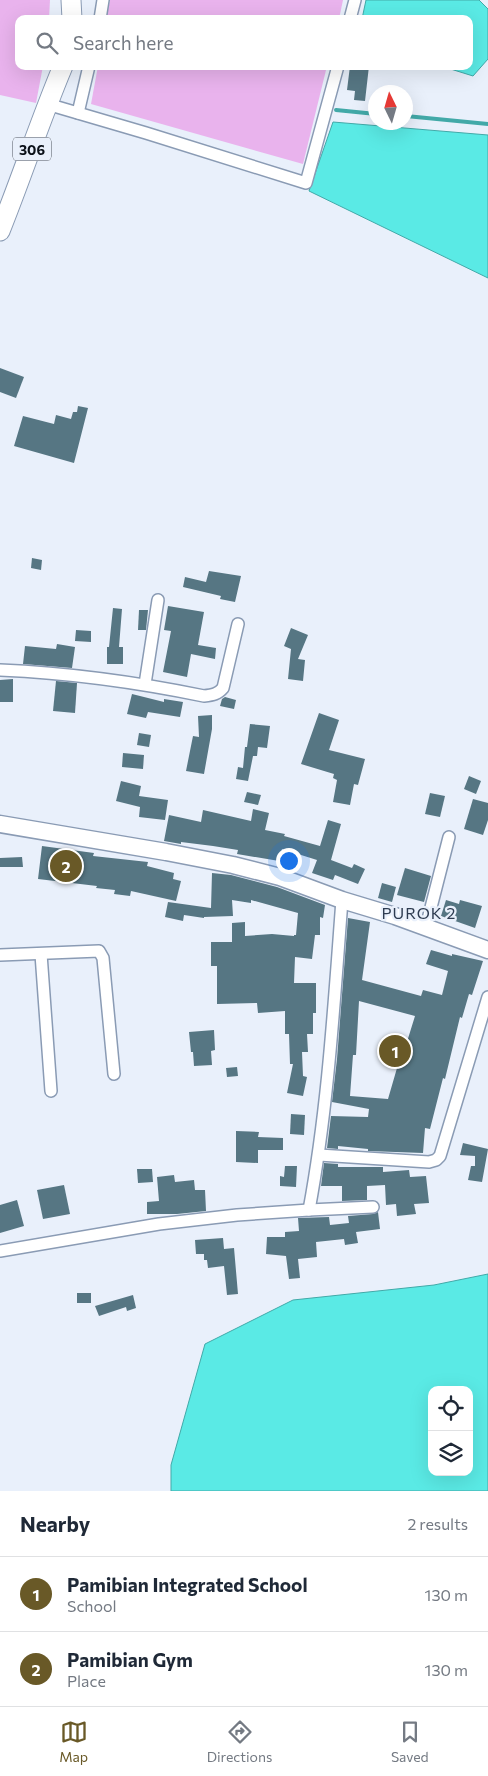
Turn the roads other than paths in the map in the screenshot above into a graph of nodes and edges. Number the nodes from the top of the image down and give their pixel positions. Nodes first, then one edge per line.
1 (72, 0) edge
2 (103, 0) edge
3 (356, 0) edge
4 (72, 15) edge
5 (101, 15) edge
6 (351, 15) edge
7 (61, 70) edge
8 (87, 70) edge
9 (337, 70) edge
10 (47, 104) junction
11 (78, 113) junction
12 (0, 231) edge
13 (158, 600) dead end
14 (238, 624) dead end
15 (0, 670) edge
16 (146, 684) junction
17 (0, 824) edge
18 (449, 837) dead end
19 (342, 900) junction
20 (426, 927) junction
21 (488, 950) edge
22 (41, 954) junction
23 (0, 955) edge
24 (488, 997) edge
25 (114, 1074) dead end
26 (52, 1091) dead end
27 (319, 1155) junction
28 (373, 1208) dead end
29 (309, 1210) junction
30 (0, 1251) edge

1 - 4 main road
2 - 5 street
3 - 6 street
7 - 10 main road, 306
8 - 11 street
9 - 11 street
10 - 11 street
10 - 12 main road, 306
13 - 16 street
14 - 16 street
15 - 16 street
17 - 19 street
18 - 20 street
19 - 20 street
19 - 27 street
20 - 21 street
22 - 23 street
22 - 25 street
22 - 26 street
24 - 27 street
27 - 29 street
28 - 29 street
29 - 30 street

